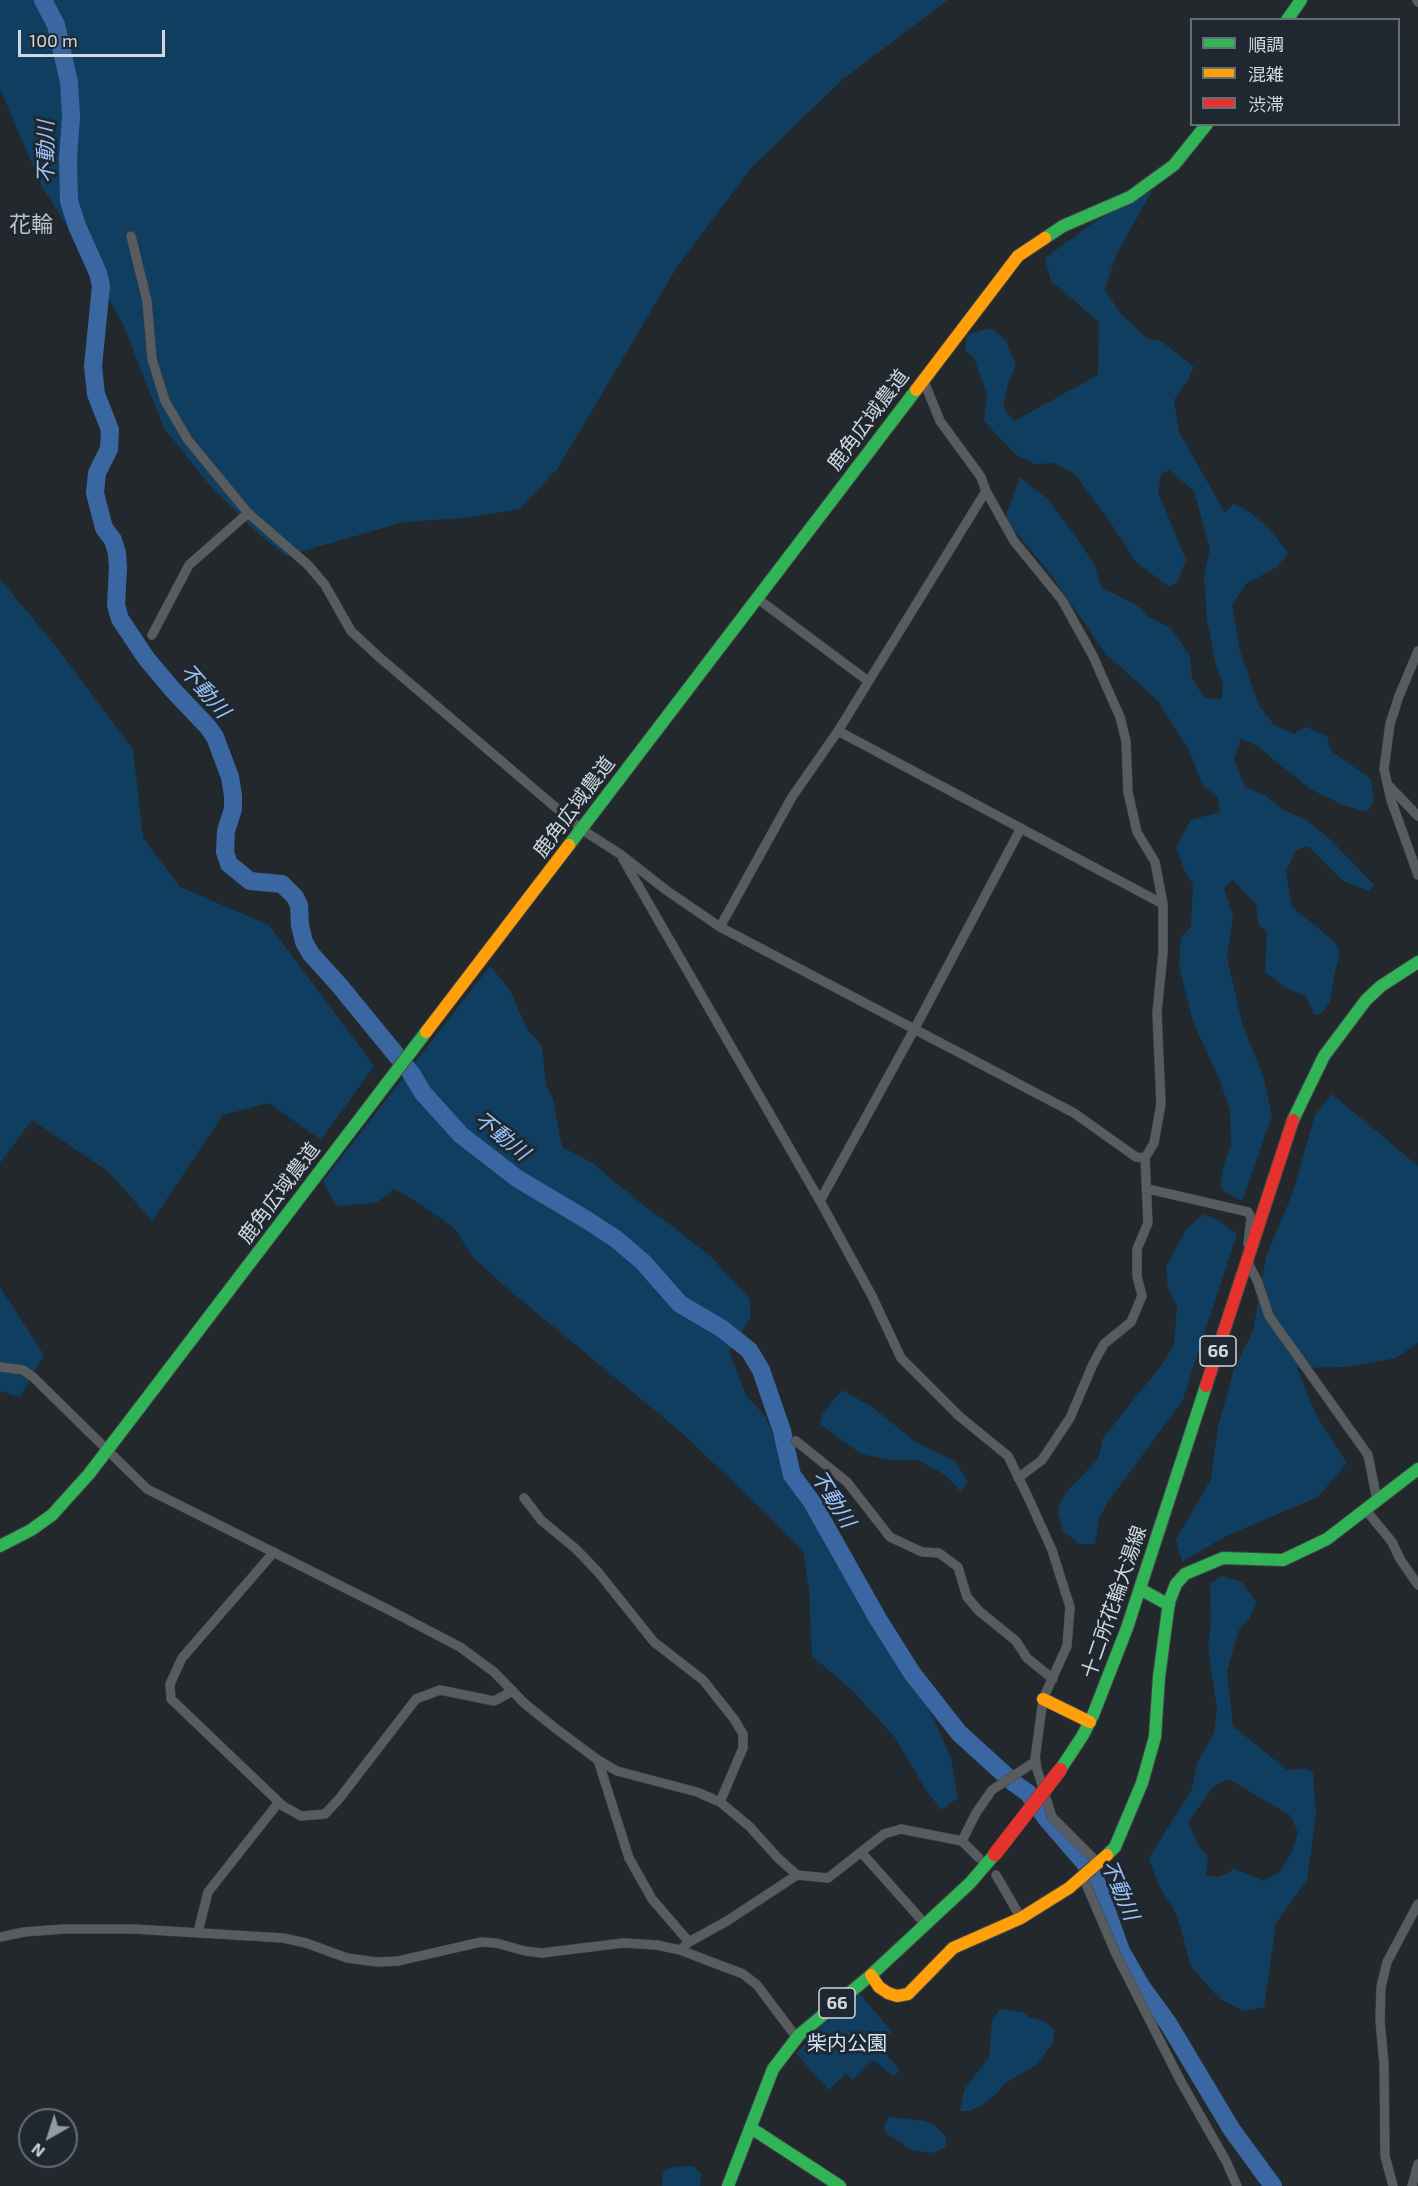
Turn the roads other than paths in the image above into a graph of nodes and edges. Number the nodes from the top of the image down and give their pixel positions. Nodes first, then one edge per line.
1 (1301, 0) edge
2 (1288, 18) edge
3 (1205, 126) edge
4 (131, 237) dead end
5 (923, 379) junction
6 (986, 491) junction
7 (248, 513) junction
8 (758, 599) junction
9 (152, 635) dead end
10 (1418, 651) edge
11 (868, 681) junction
12 (838, 731) junction
13 (1388, 784) junction
14 (1418, 816) edge
15 (1021, 828) junction
16 (581, 829) junction
17 (620, 854) junction
18 (1418, 875) edge
19 (1163, 904) junction
20 (720, 927) junction
21 (1418, 962) edge
22 (915, 1028) junction
23 (1145, 1158) junction
24 (1148, 1189) junction
25 (819, 1201) junction
26 (1249, 1258) junction
27 (0, 1367) edge
28 (796, 1441) dead end
29 (108, 1449) junction
30 (1418, 1469) edge
31 (1018, 1478) junction
32 (524, 1498) dead end
33 (1377, 1500) junction
34 (1365, 1509) junction
35 (0, 1546) edge
36 (274, 1552) junction
37 (1418, 1585) edge
38 (1140, 1588) junction
39 (1169, 1605) junction
40 (1053, 1679) junction
41 (513, 1691) junction
42 (1043, 1699) junction
43 (1090, 1722) junction
44 (598, 1760) junction
45 (1036, 1761) junction
46 (279, 1802) junction
47 (720, 1802) junction
48 (962, 1841) junction
49 (861, 1852) junction
50 (979, 1858) dead end
51 (1090, 1870) junction
52 (797, 1875) junction
53 (996, 1875) dead end
54 (1418, 1904) edge
55 (1021, 1918) junction
56 (925, 1924) junction
57 (198, 1932) junction
58 (0, 1937) edge
59 (689, 1942) junction
60 (680, 1950) junction
61 (871, 1975) junction
62 (797, 2038) junction
63 (751, 2128) junction
64 (1418, 2164) edge
65 (728, 2186) edge
66 (840, 2186) edge
67 (1237, 2186) edge
68 (1393, 2186) edge
69 (1412, 2186) edge

1 - 2 street
3 - 5 street, 鹿角広域農道
4 - 7 street
5 - 6 street
5 - 8 street, 鹿角広域農道
6 - 11 street
6 - 19 street
7 - 9 street
7 - 16 street
8 - 11 street
8 - 16 street, 鹿角広域農道
10 - 13 street
11 - 12 street
12 - 15 street
12 - 20 street
13 - 14 street
13 - 18 street
15 - 19 street
15 - 22 street
16 - 17 street
16 - 29 street, 鹿角広域農道
17 - 20 street
17 - 25 street
19 - 23 street
20 - 22 street
21 - 26 street, 十二所花輪大湯線 / 66
22 - 23 street
22 - 25 street
23 - 24 street
24 - 26 street
24 - 31 street
25 - 31 street
26 - 33 street
26 - 38 street, 十二所花輪大湯線 / 66
27 - 29 street
28 - 40 street
29 - 35 street, 鹿角広域農道
29 - 36 street
30 - 33 street
31 - 40 street
32 - 47 street
33 - 34 street
34 - 37 street
34 - 39 street
36 - 41 street
36 - 46 street
38 - 39 street
38 - 43 street, 十二所花輪大湯線 / 66
39 - 51 street
40 - 42 street
41 - 44 street
41 - 46 street
42 - 43 street
42 - 45 street
43 - 56 street, 十二所花輪大湯線 / 66, bridge
44 - 47 street
44 - 59 street
45 - 48 street
45 - 51 street
46 - 57 street
47 - 52 street
48 - 49 street
48 - 50 street
49 - 52 street
49 - 56 street
51 - 55 street
51 - 67 street
52 - 59 street
53 - 55 street
54 - 68 street
55 - 61 street
56 - 61 street, 十二所花輪大湯線 / 66
57 - 58 street
57 - 60 street
59 - 60 street
60 - 62 street
61 - 62 street, 十二所花輪大湯線 / 66
62 - 63 street, 十二所花輪大湯線 / 66
63 - 65 street, 十二所花輪大湯線 / 66
63 - 66 street
64 - 69 street

